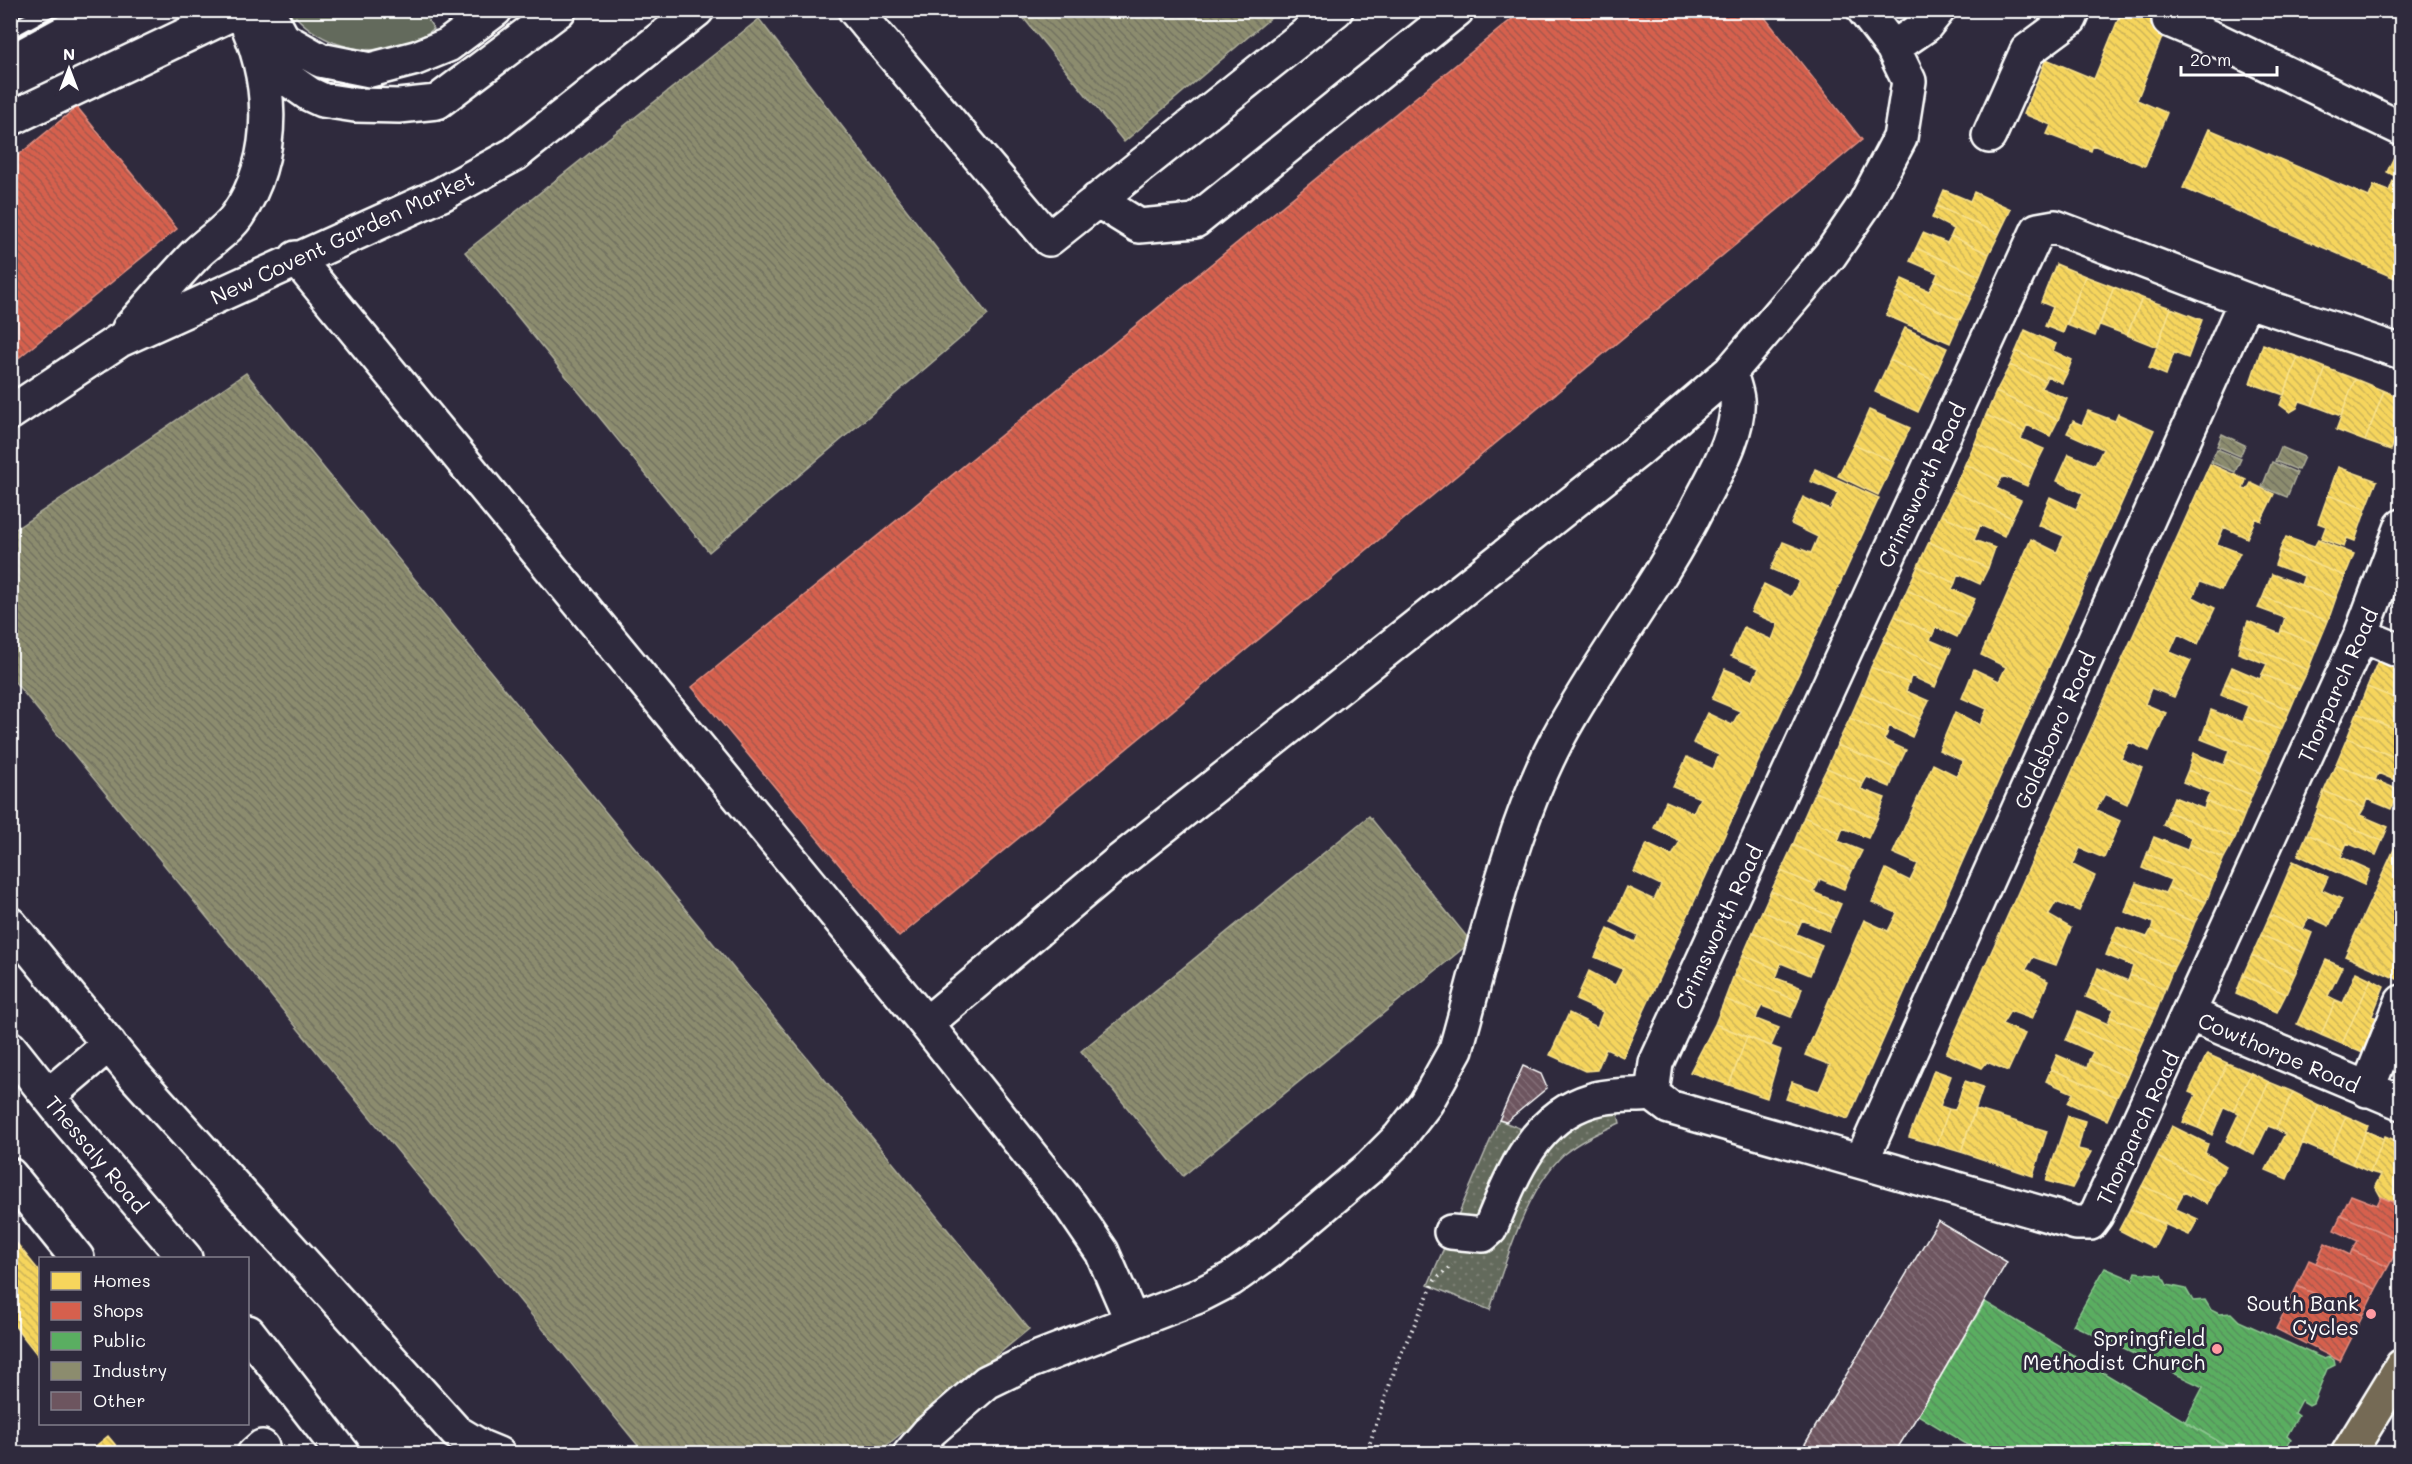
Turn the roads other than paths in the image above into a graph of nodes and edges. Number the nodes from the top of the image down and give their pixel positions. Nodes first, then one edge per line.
1 (559, 10) edge
2 (698, 10) edge
3 (855, 10) edge
4 (1336, 10) edge
5 (1457, 10) edge
6 (1864, 10) edge
7 (1938, 10) edge
8 (2074, 10) edge
9 (485, 15) edge
10 (250, 17) edge
11 (2169, 20) dead end
12 (1893, 48) junction
13 (10, 119) edge
14 (2402, 129) edge
15 (1989, 136) dead end
16 (1097, 200) junction
17 (296, 258) junction
18 (2246, 300) junction
19 (120, 340) junction
20 (2402, 352) edge
21 (1730, 372) junction
22 (10, 413) edge
23 (2402, 526) edge
24 (2361, 636) junction
25 (2402, 652) edge
26 (10, 924) edge
27 (2402, 1002) edge
28 (2189, 1014) junction
29 (926, 1024) junction
30 (109, 1044) junction
31 (11, 1051) edge
32 (2367, 1090) junction
33 (1652, 1094) junction
34 (49, 1095) junction
35 (2402, 1103) edge
36 (1862, 1160) junction
37 (10, 1175) edge
38 (1451, 1232) dead end
39 (77, 1257) edge
40 (184, 1257) edge
41 (1132, 1321) junction
42 (249, 1333) edge
43 (2402, 1366) edge
44 (343, 1454) edge
45 (498, 1454) edge
46 (910, 1454) edge
47 (2348, 1454) edge

1 - 10 street
2 - 17 street, New Covent Garden Market
3 - 16 street
4 - 16 street
5 - 16 street
6 - 12 street
7 - 12 street
8 - 15 street
9 - 10 street
10 - 13 street
10 - 19 street, New Covent Garden Market
11 - 14 street
12 - 21 street
17 - 19 street, New Covent Garden Market
17 - 29 street
18 - 20 street, Crimsworth Road
18 - 33 street, Crimsworth Road
18 - 36 street, Goldsboro' Road
19 - 22 street, New Covent Garden Market
21 - 29 street
21 - 41 street
23 - 24 street, Thorparch Road
24 - 25 street
24 - 28 street, Thorparch Road
26 - 30 street
27 - 32 street
28 - 32 street, Cowthorpe Road
28 - 36 street, Thorparch Road
29 - 41 street
30 - 34 street
30 - 45 street
31 - 34 street, Thessaly Road
32 - 35 street, Cowthorpe Road
33 - 36 street, Thorparch Road
33 - 38 street
34 - 40 street, Thessaly Road
37 - 39 street
41 - 46 street
42 - 44 street
43 - 47 main road

